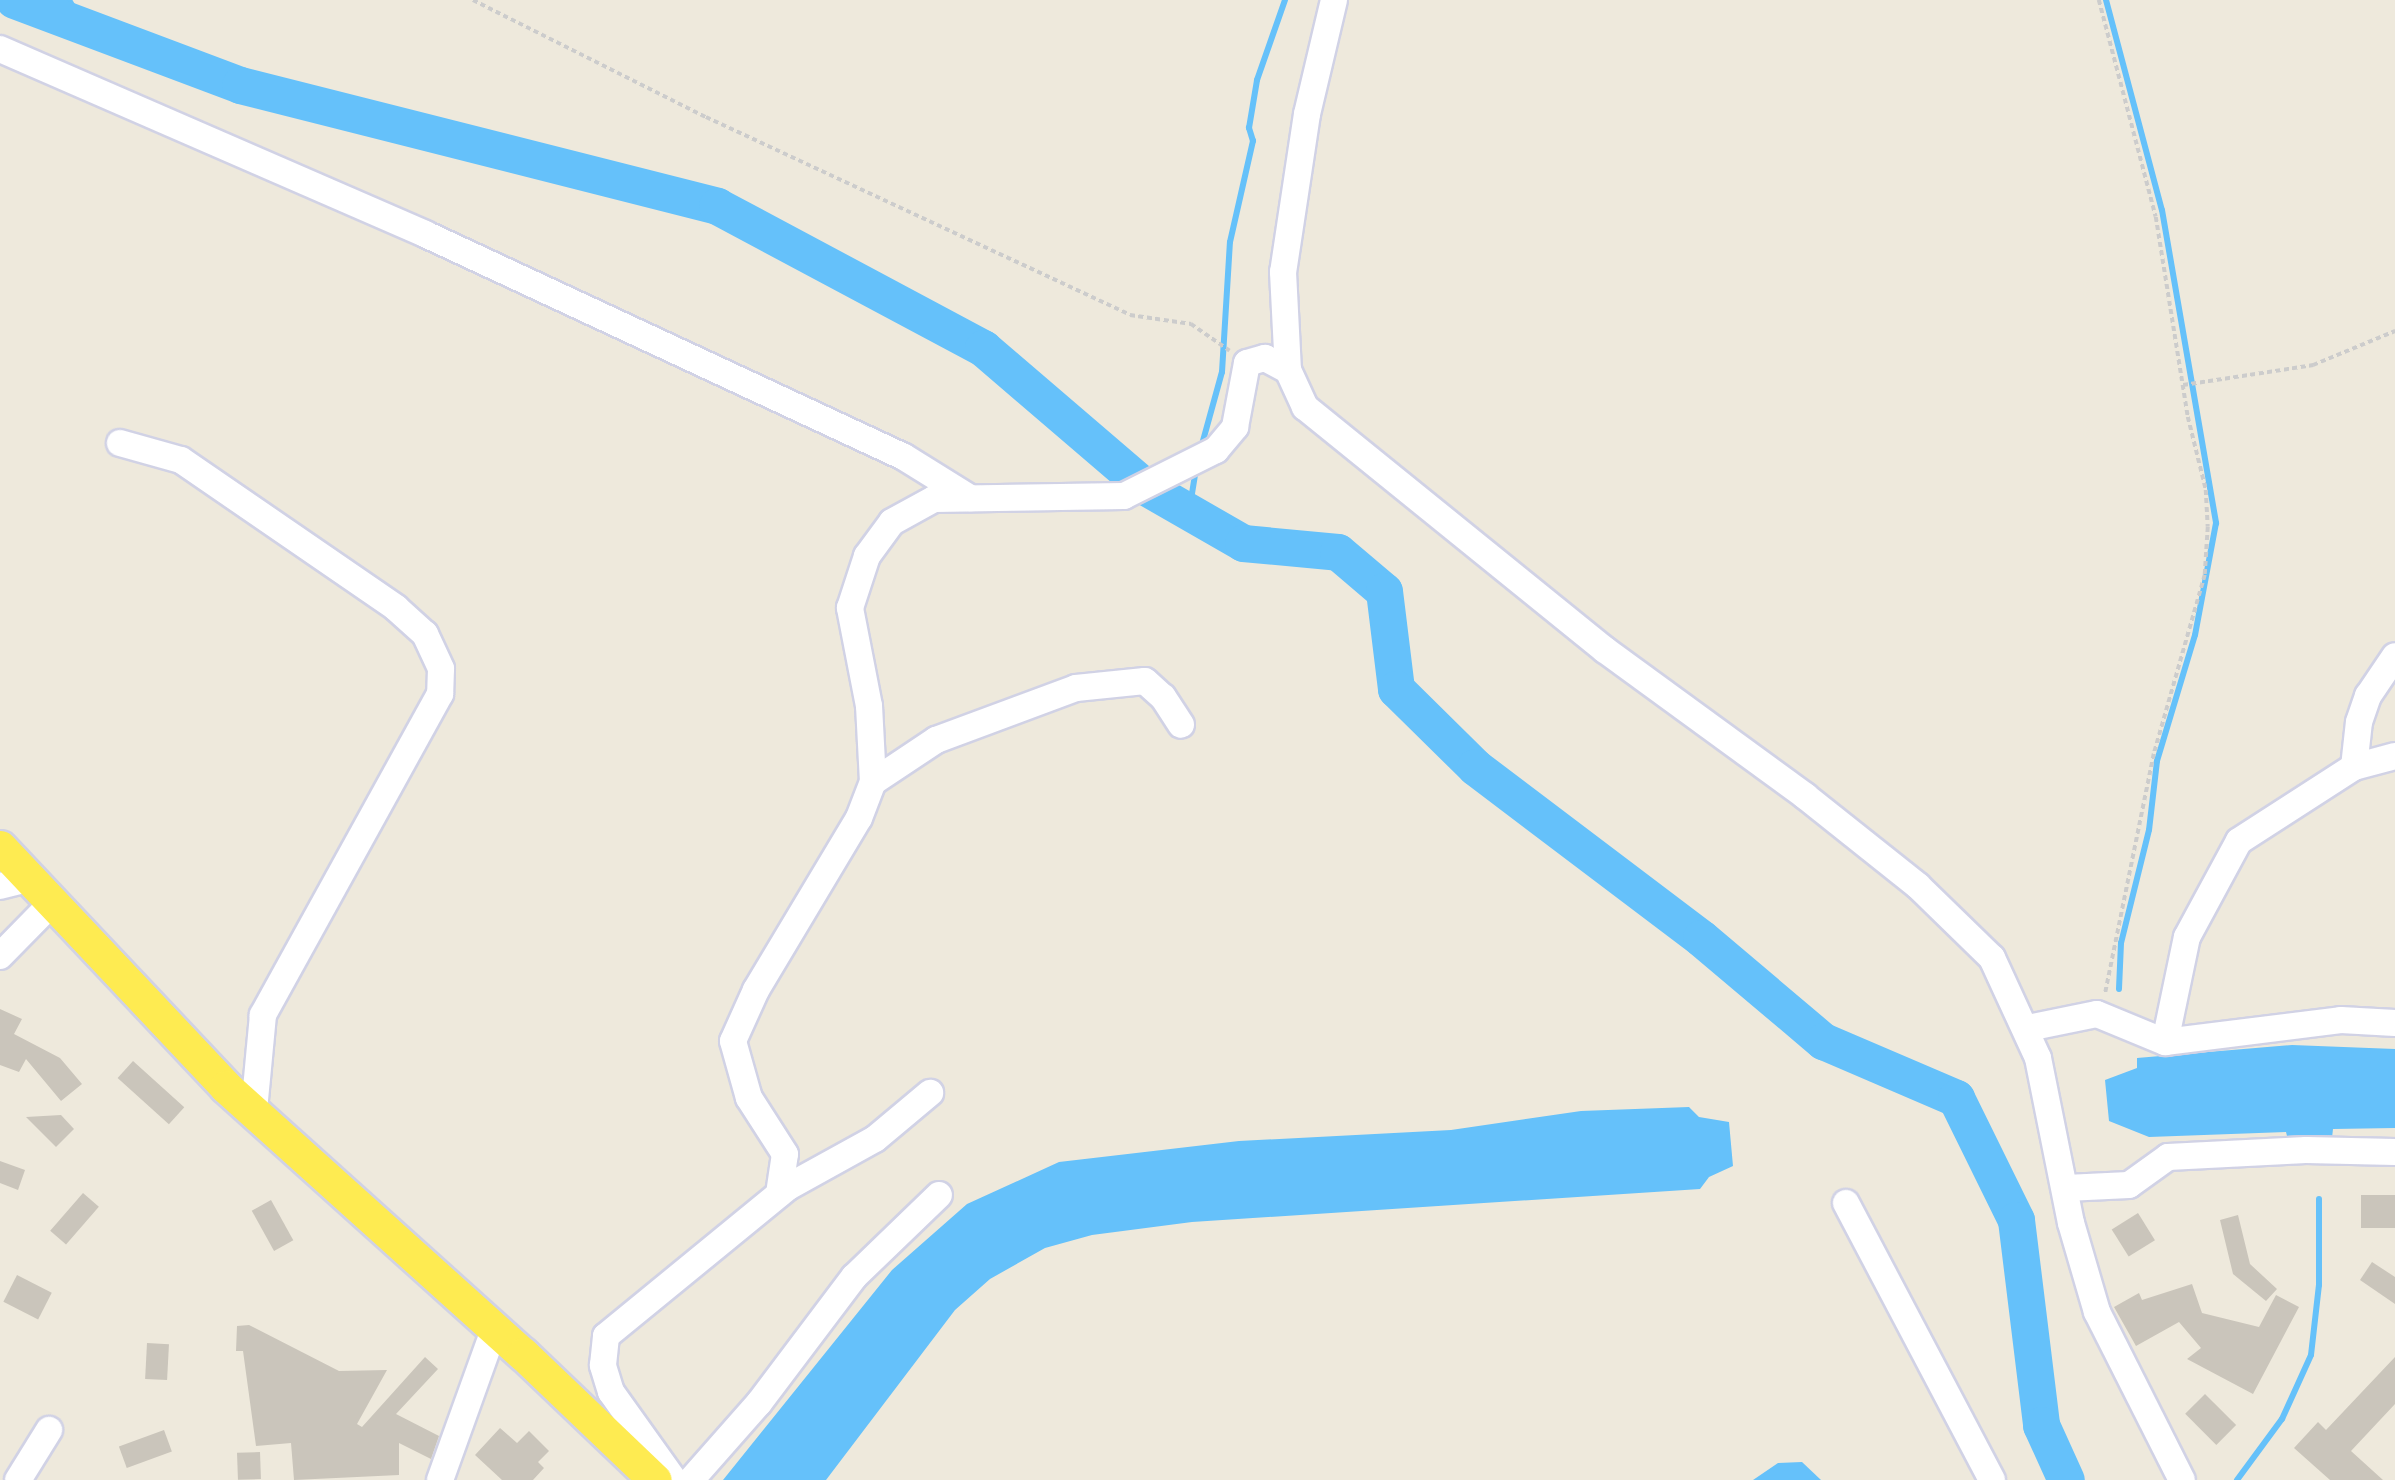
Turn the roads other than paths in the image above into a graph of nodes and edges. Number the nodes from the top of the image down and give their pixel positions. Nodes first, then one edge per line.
1 (1334, 0) edge
2 (0, 49) edge
3 (1288, 370) junction
4 (120, 443) dead end
5 (970, 498) junction
6 (2395, 656) edge
7 (1181, 725) dead end
8 (2395, 756) edge
9 (2354, 767) junction
10 (873, 782) junction
11 (0, 847) edge
12 (15, 882) edge
13 (52, 903) junction
14 (0, 956) edge
15 (2395, 1023) edge
16 (2028, 1028) junction
17 (2165, 1042) junction
18 (930, 1093) dead end
19 (254, 1111) junction
20 (2395, 1152) edge
21 (2066, 1188) junction
22 (779, 1194) junction
23 (939, 1195) dead end
24 (1846, 1203) dead end
25 (494, 1330) junction
26 (48, 1430) dead end
27 (18, 1480) edge
28 (440, 1480) edge
29 (655, 1480) edge
30 (674, 1480) edge
31 (691, 1480) edge
32 (1992, 1480) edge
33 (2182, 1480) edge

1 - 3 street
2 - 5 street
3 - 5 street
3 - 16 street
4 - 19 street
5 - 10 street
6 - 9 street
7 - 10 street
8 - 9 street
9 - 17 street
10 - 22 street
11 - 12 main road
12 - 13 main road
13 - 14 street
13 - 19 main road
15 - 17 street
16 - 17 street
16 - 21 street
18 - 22 street
19 - 25 main road
20 - 21 street
21 - 33 street
22 - 30 street
23 - 31 street
24 - 32 street
25 - 28 street
25 - 29 main road
26 - 27 street

